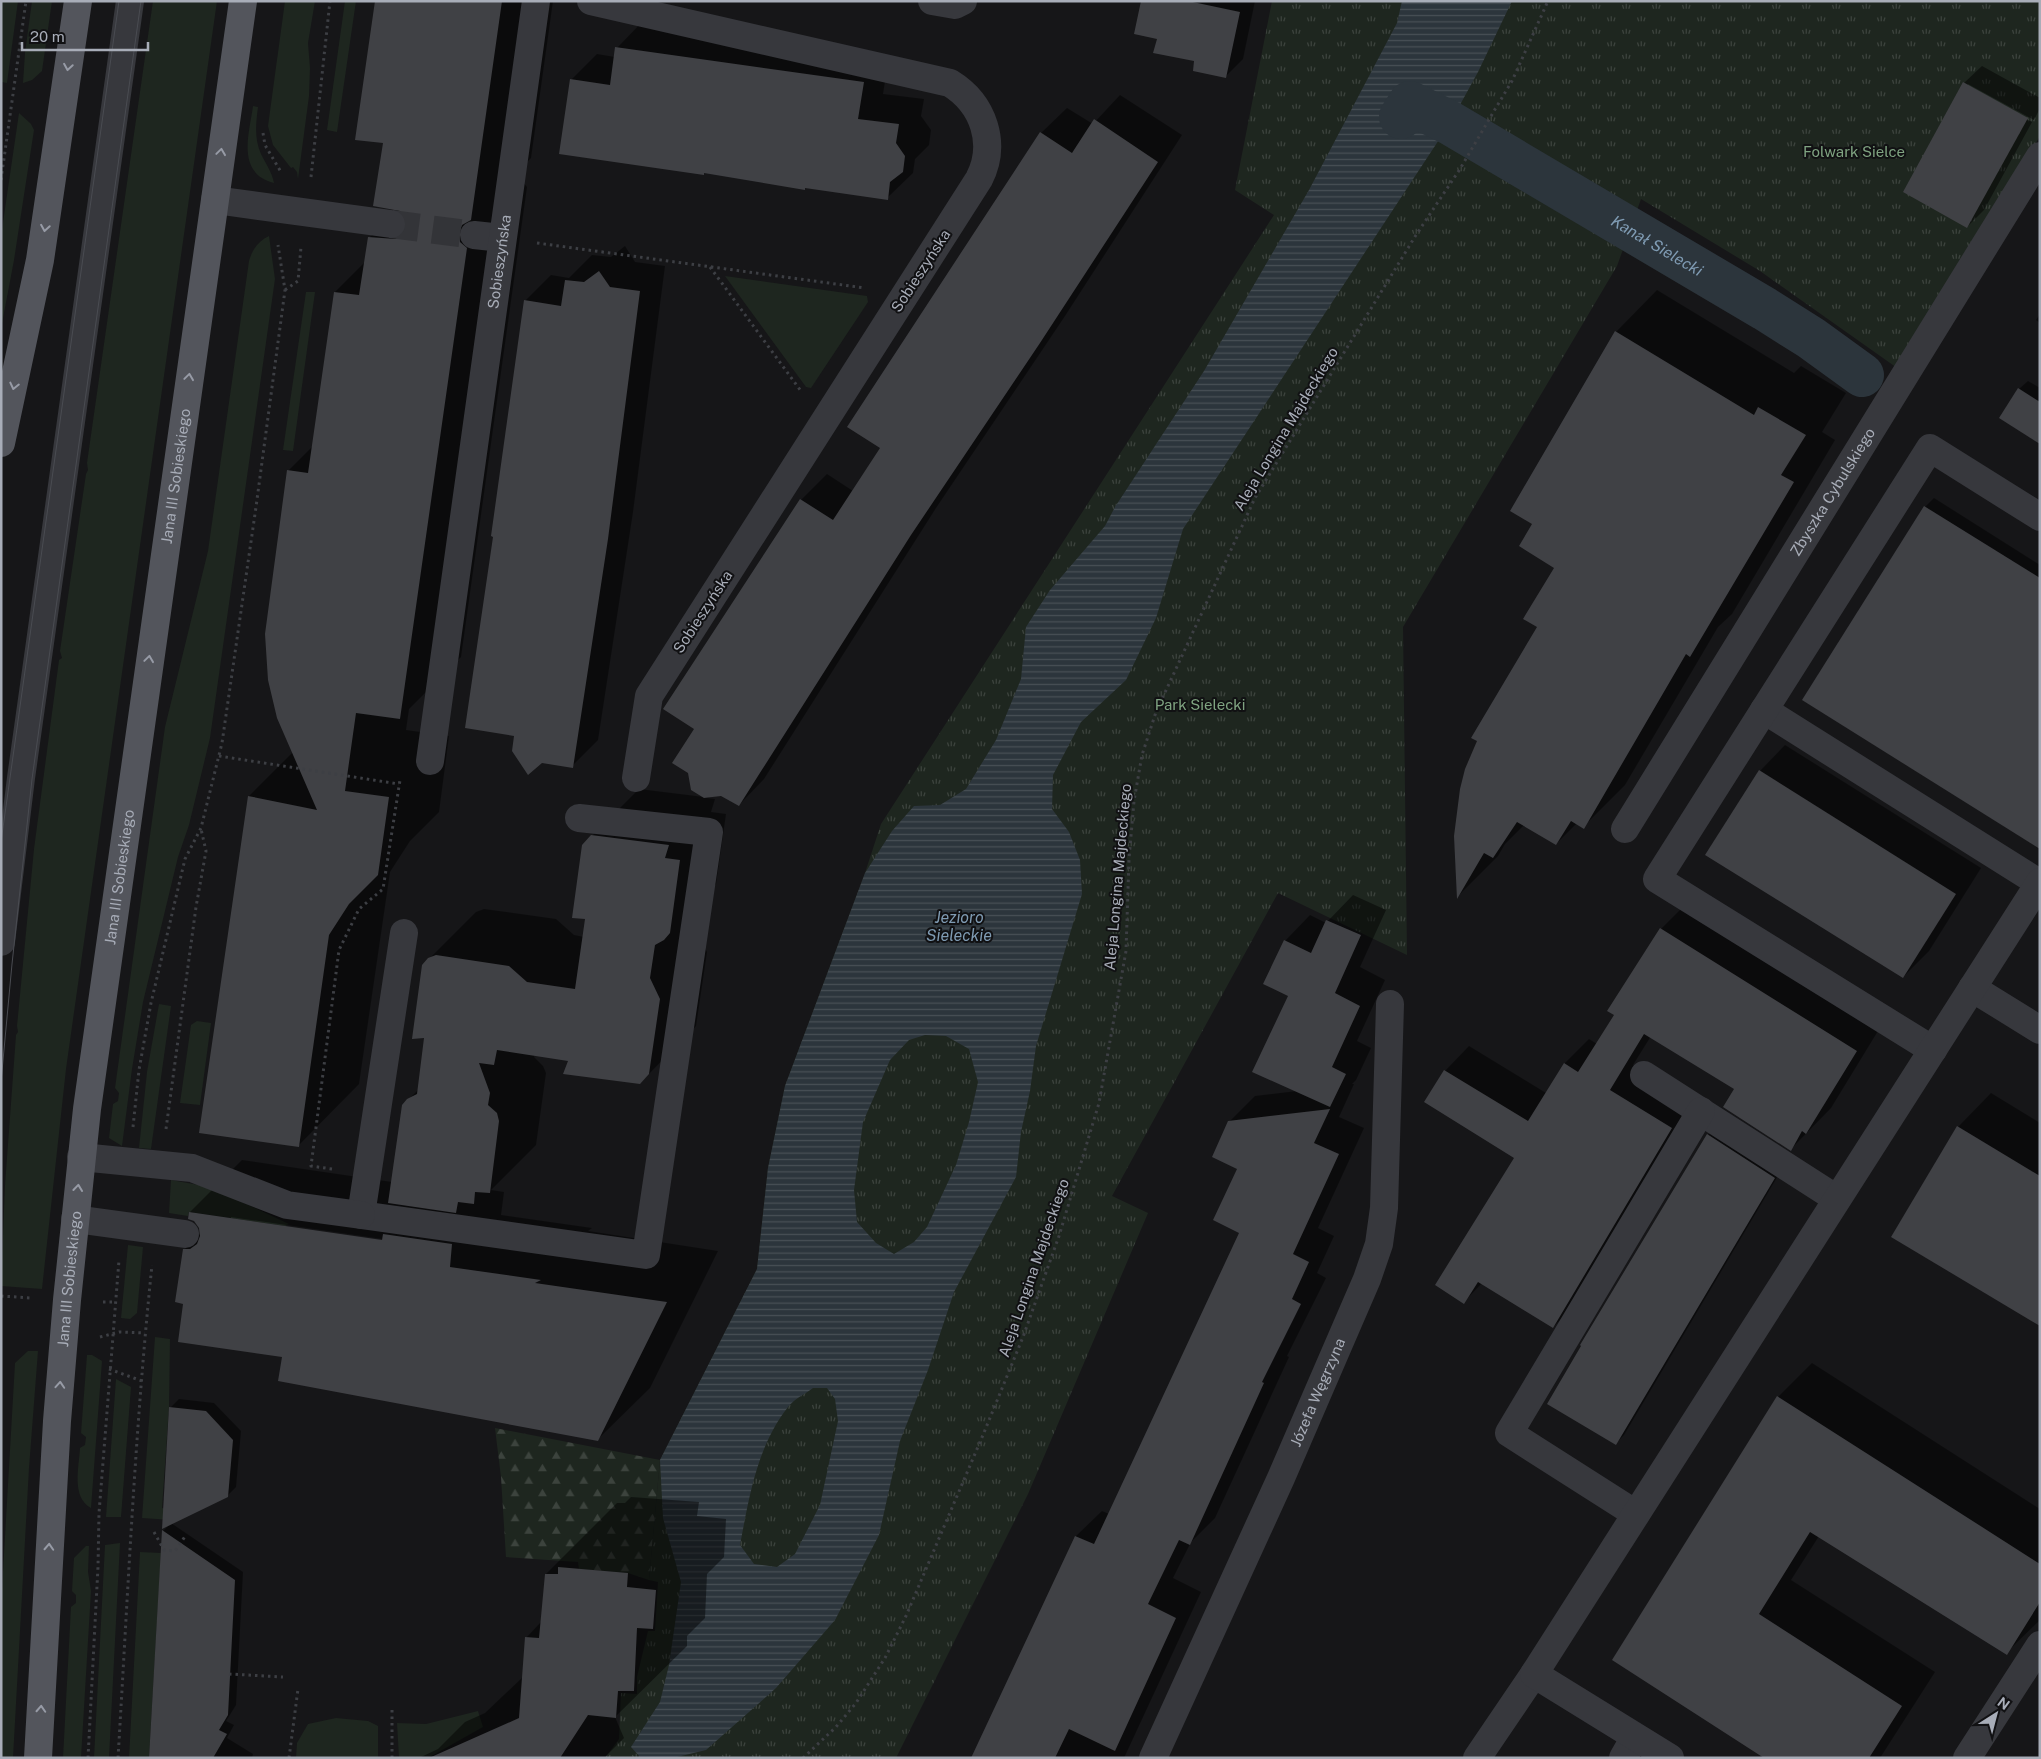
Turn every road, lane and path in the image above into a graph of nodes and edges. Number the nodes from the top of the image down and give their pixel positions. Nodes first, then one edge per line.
1 (26, 1) edge
2 (78, 1) edge
3 (130, 1) edge
4 (243, 1) edge
5 (330, 1) edge
6 (536, 1) edge
7 (592, 1) edge
8 (932, 1) edge
9 (963, 1) edge
10 (1548, 1) edge
11 (262, 126) dead end
12 (2040, 156) edge
13 (1, 180) edge
14 (215, 200) junction
15 (293, 211) junction
16 (391, 224) tunnel mouth
17 (474, 235) tunnel mouth
18 (502, 238) junction
19 (709, 267) junction
20 (286, 290) junction
21 (906, 294) junction
22 (824, 421) junction
23 (1, 443) edge
24 (2040, 517) edge
25 (1764, 710) junction
26 (219, 756) junction
27 (430, 761) joint
28 (636, 778) dead end
29 (399, 784) junction
30 (579, 818) dead end
31 (201, 828) junction
32 (1625, 829) dead end
33 (2040, 883) edge
34 (404, 933) dead end
35 (1, 942) edge
36 (1972, 988) junction
37 (1390, 1004) dead end
38 (2040, 1030) edge
39 (1933, 1050) junction
40 (1644, 1075) dead end
41 (1701, 1111) junction
42 (82, 1157) junction
43 (129, 1161) junction
44 (161, 1165) junction
45 (367, 1173) junction
46 (1838, 1199) junction
47 (361, 1215) junction
48 (75, 1220) junction
49 (122, 1225) junction
50 (156, 1230) junction
51 (185, 1234) dead end
52 (1, 1296) edge
53 (37, 1298) dead end
54 (112, 1334) junction
55 (146, 1334) junction
56 (94, 1336) dead end
57 (109, 1369) junction
58 (142, 1381) junction
59 (1636, 1514) junction
60 (154, 1532) dead end
61 (186, 1535) dead end
62 (2040, 1646) edge
63 (229, 1674) dead end
64 (1534, 1674) junction
65 (283, 1677) dead end
66 (298, 1689) dead end
67 (392, 1707) dead end
68 (1629, 1747) edge
69 (38, 1758) edge
70 (88, 1758) edge
71 (118, 1758) edge
72 (289, 1758) edge
73 (392, 1758) edge
74 (803, 1758) edge
75 (1153, 1758) edge
76 (1477, 1758) edge
77 (1670, 1758) edge
78 (1967, 1758) edge

1 - 13 path
2 -> 23 main road
3 - 35 street
14 -> 4 main road, Jana III Sobieskiego
5 - 15 path
6 - 18 street, Sobieszyńska
7 - 21 street, Sobieszyńska
8 - 9 street
10 - 74 path, Aleja Longina Majdeckiego
11 - 15 path
12 - 32 street, Zbyszka Cybulskiego
14 - 15 street
42 -> 14 main road, Jana III Sobieskiego
15 - 16 street
15 - 20 path
15 - 20 path
17 - 18 street
18 - 19 path
18 - 27 street, Sobieszyńska
19 - 21 path
19 - 22 path
20 - 26 path
21 - 22 street, Sobieszyńska
22 - 28 street, Sobieszyńska
24 - 25 street
25 - 33 street
25 - 39 street
26 - 29 path
26 - 31 path
27 - 29 path
29 - 45 path
30 - 47 street
31 - 43 path
31 - 44 path
33 - 36 street
34 - 45 street
36 - 38 street
36 - 39 street
37 - 75 street, Józefa Węgrzyna
39 - 46 street
40 - 41 street
41 - 46 street
41 - 59 street
42 - 43 street
48 -> 42 main road, Jana III Sobieskiego
43 - 44 street
44 - 47 street
45 - 47 street
46 - 59 street
48 - 49 street
69 -> 48 main road, Jana III Sobieskiego
49 - 50 street
49 - 54 path
50 - 51 street
50 - 55 path
52 - 53 path
54 - 55 path
54 - 56 path
54 - 57 path
55 - 58 path
57 - 58 path
57 - 70 path
58 - 71 path
59 - 64 street
60 - 61 path
62 - 78 street
63 - 65 path
64 - 68 street
64 - 76 street
66 - 72 path
67 - 73 path
68 - 77 street

